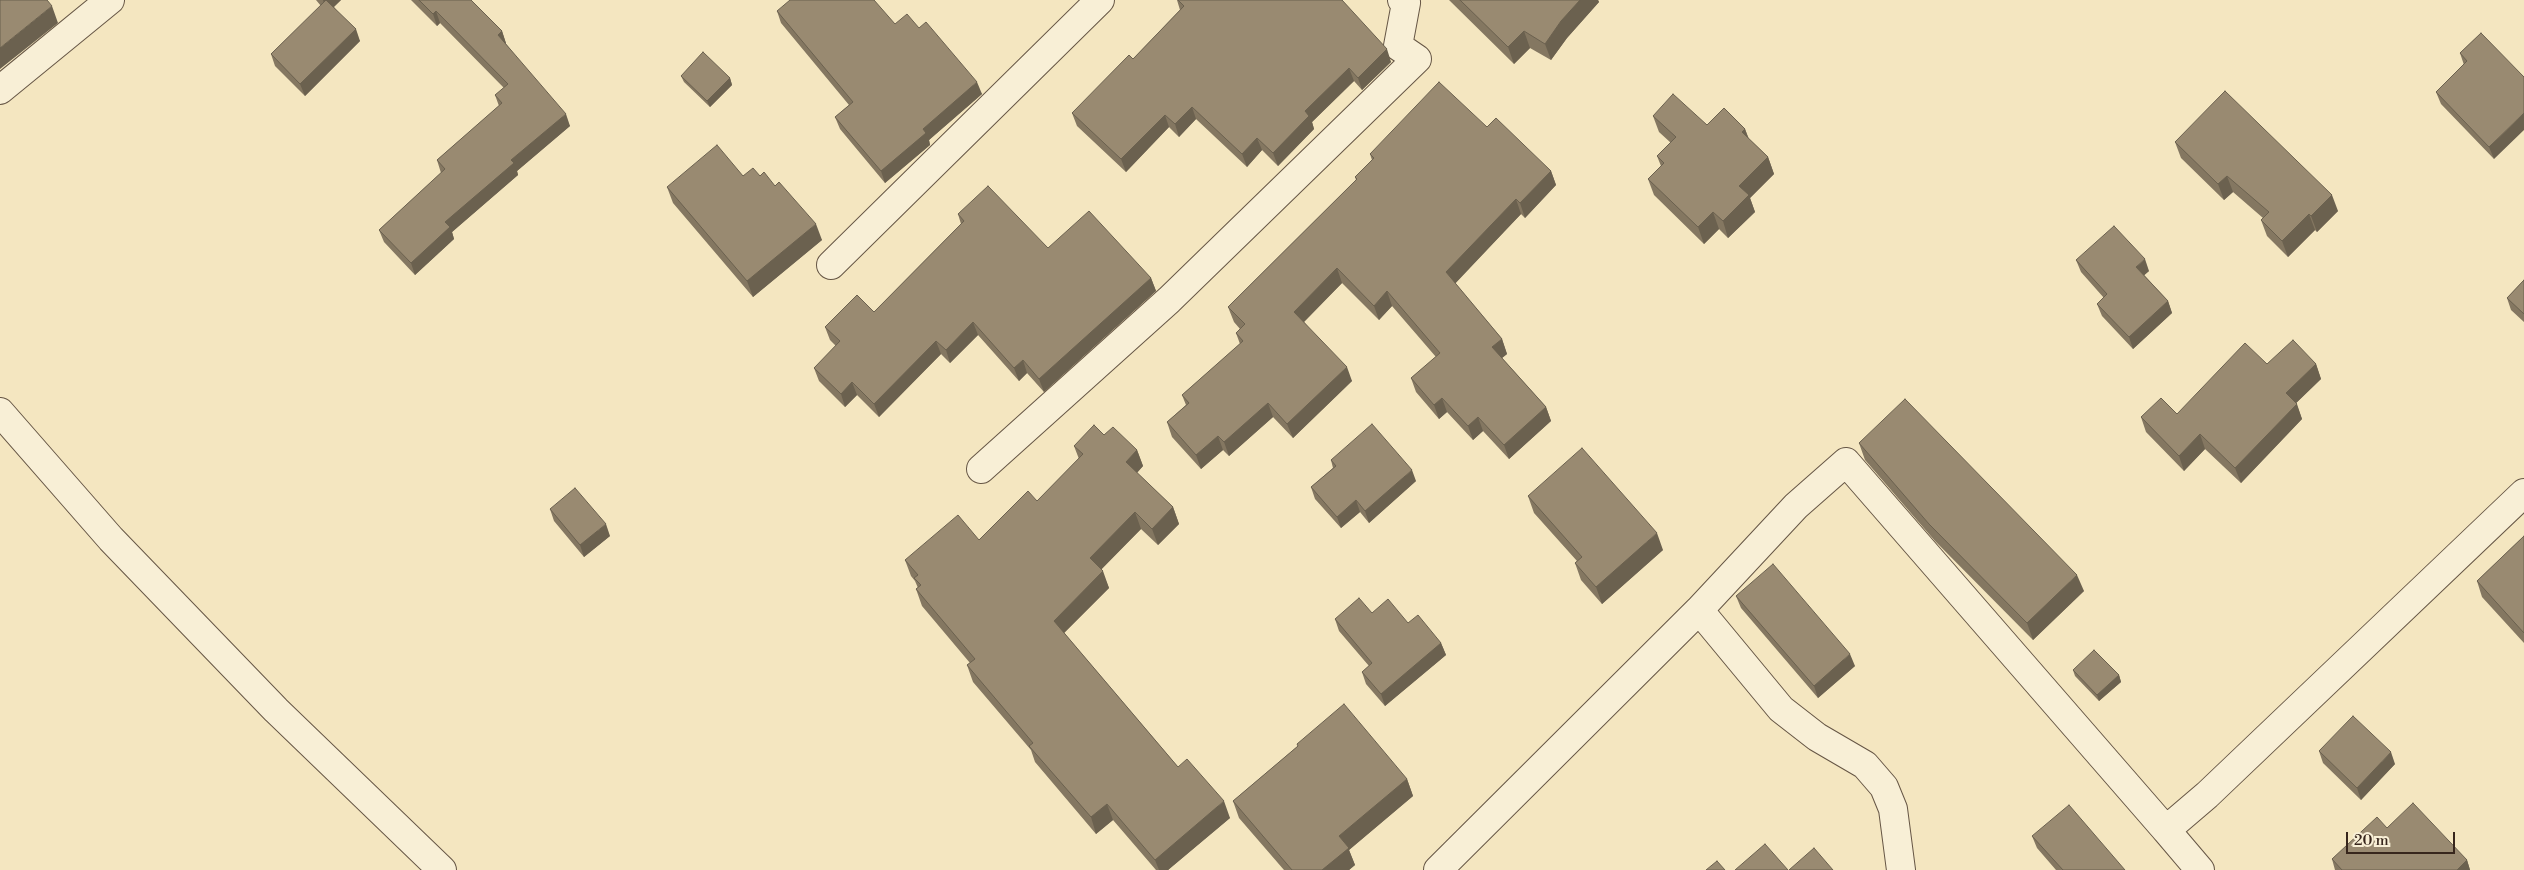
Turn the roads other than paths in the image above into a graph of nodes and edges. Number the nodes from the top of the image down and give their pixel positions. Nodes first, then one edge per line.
1 (110, 0) edge
2 (1100, 0) edge
3 (1402, 0) edge
4 (0, 90) edge
5 (831, 265) dead end
6 (0, 412) edge
7 (981, 469) dead end
8 (2524, 493) edge
9 (1699, 610) junction
10 (2166, 830) junction
11 (442, 870) edge
12 (1438, 870) edge
13 (1901, 870) edge
14 (2200, 870) edge

1 - 4 street
2 - 5 street
3 - 7 street
6 - 11 street
8 - 10 street
9 - 10 street
9 - 12 street
9 - 13 street
10 - 14 street

